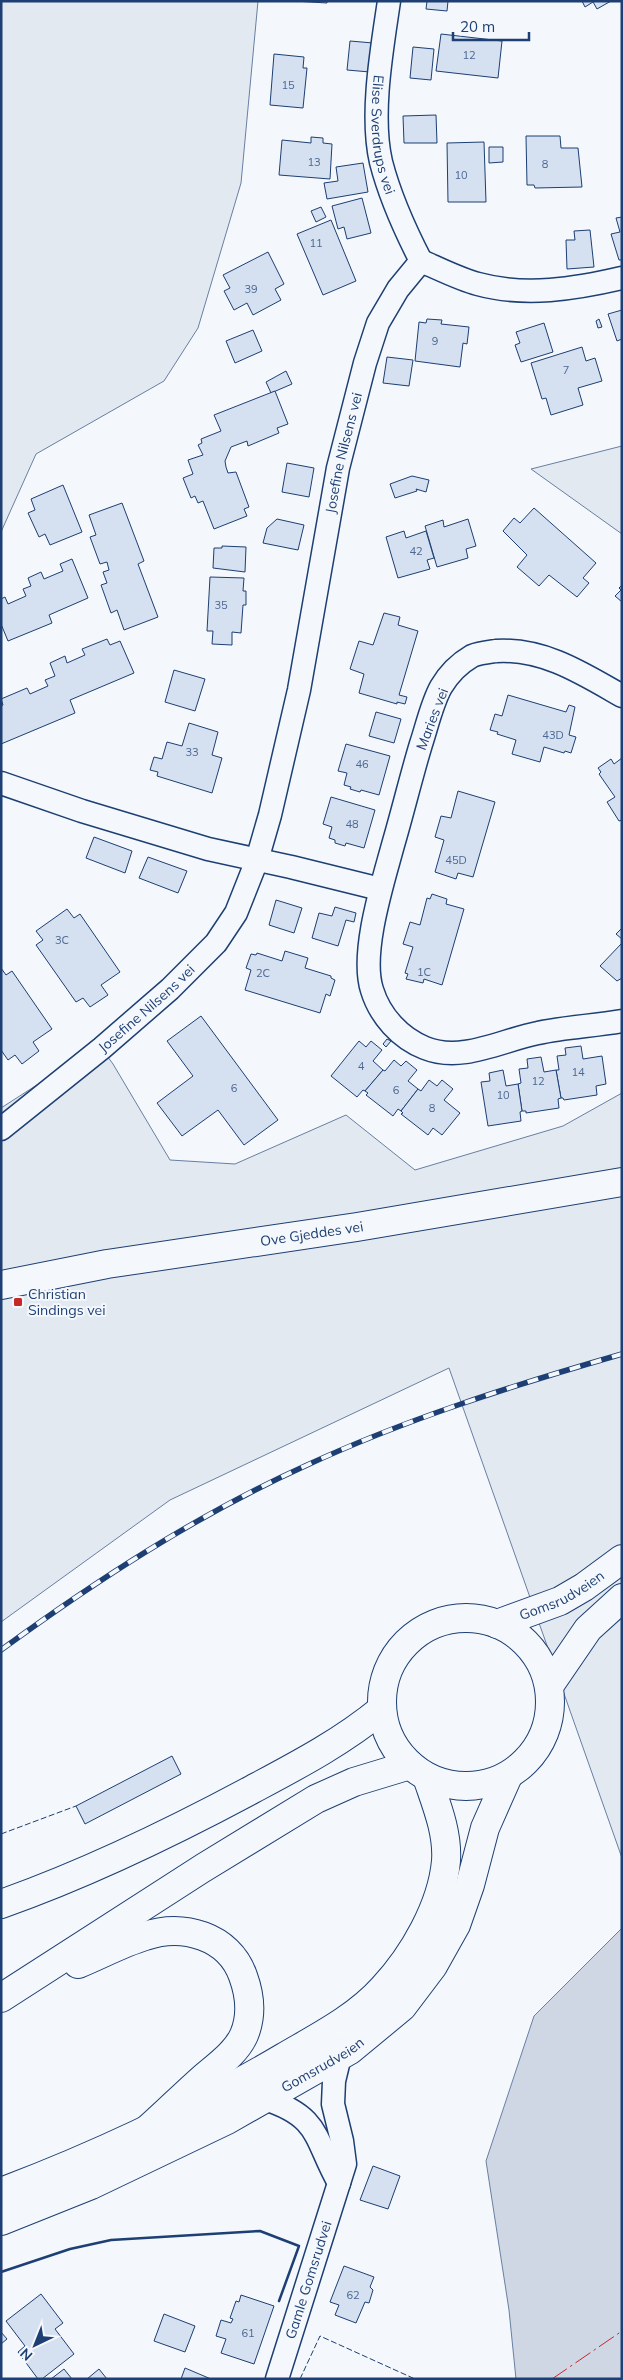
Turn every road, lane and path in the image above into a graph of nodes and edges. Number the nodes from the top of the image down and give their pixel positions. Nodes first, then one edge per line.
1 (389, 1) edge
2 (421, 262) junction
3 (622, 278) edge
4 (622, 696) edge
5 (1, 782) edge
6 (257, 860) junction
7 (380, 889) junction
8 (622, 1021) edge
9 (1, 1129) edge
10 (622, 1182) edge
11 (1, 1285) edge
12 (622, 1559) edge
13 (622, 1598) edge
14 (497, 1624) junction
15 (549, 1686) junction
16 (382, 1709) junction
17 (418, 1771) junction
18 (508, 1776) junction
19 (1, 1904) edge
20 (4, 1997) edge
21 (340, 2056) junction
22 (265, 2099) junction
23 (149, 2128) junction
24 (339, 2183) junction
25 (1, 2192) edge
26 (1, 2221) edge
27 (278, 2379) edge

1 - 2 street, Elise Sverdrups vei
2 - 3 street
2 - 6 street, Josefine Nilsens vei
4 - 7 street, Maries vei
5 - 6 street
6 - 7 street
6 - 9 street, Josefine Nilsens vei
7 - 8 street, Maries vei
10 - 11 main road, Ove Gjeddes vei
12 - 14 main road, Gomsrudveien
13 - 15 main road
14 - 15 main road
14 - 16 main road
15 - 18 main road
16 - 17 main road
16 - 19 main road
17 - 18 main road
17 - 20 main road
17 - 23 main road, Gomsrudveien
18 - 21 main road, Gomsrudveien
20 - 23 main road
21 - 22 main road, Gomsrudveien
21 - 24 street, Gamle Gomsrudvei
22 - 24 street
22 - 26 main road, Gomsrudveien
23 - 25 main road, Gomsrudveien
24 - 27 street, Gamle Gomsrudvei

